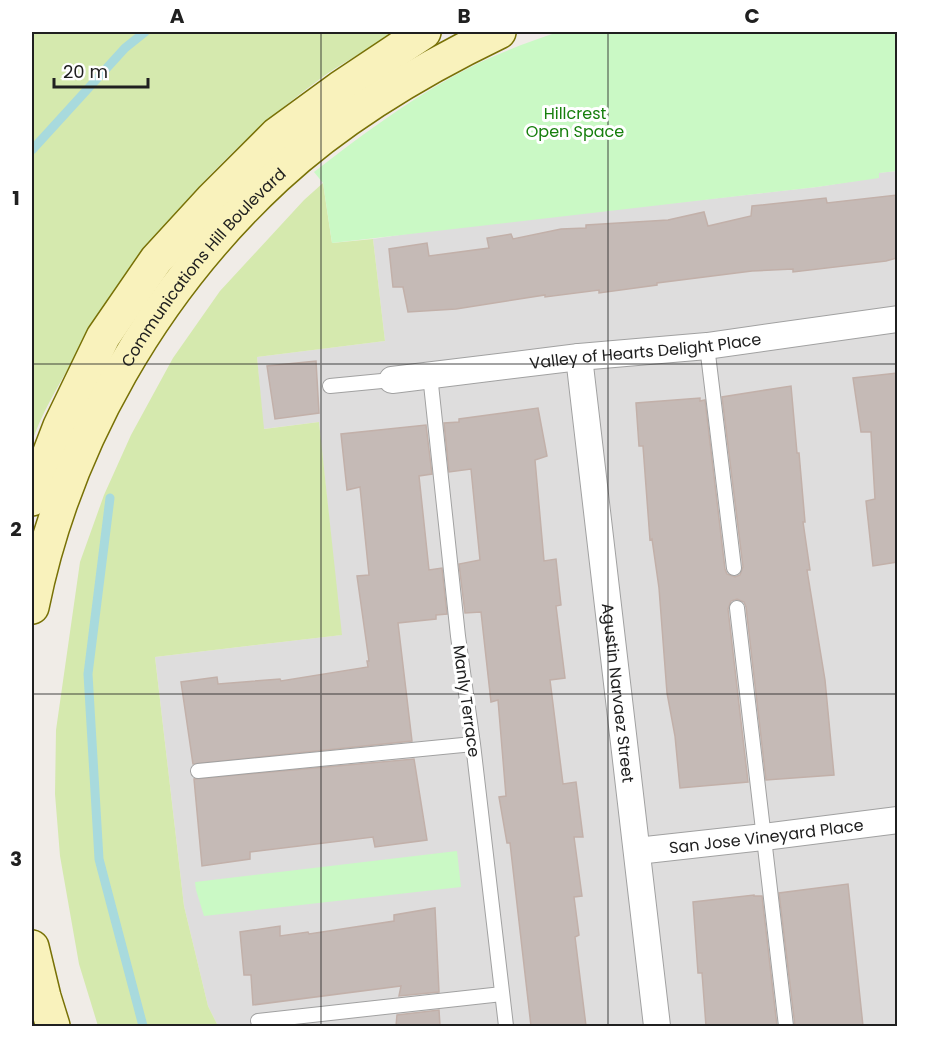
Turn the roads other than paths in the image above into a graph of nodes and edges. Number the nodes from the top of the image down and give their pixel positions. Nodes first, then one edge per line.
1 (424, 32) edge
2 (499, 32) edge
3 (897, 319) edge
4 (707, 345) junction
5 (579, 357) junction
6 (430, 375) junction
7 (392, 380) joint
8 (330, 386) dead end
9 (32, 499) edge
10 (734, 568) dead end
11 (32, 607) edge
12 (737, 608) dead end
13 (473, 744) junction
14 (198, 771) dead end
15 (897, 820) edge
16 (764, 837) junction
17 (637, 851) junction
18 (32, 947) edge
19 (502, 994) junction
20 (258, 1021) dead end
21 (53, 1026) edge
22 (506, 1026) edge
23 (657, 1026) edge
24 (786, 1026) edge

1 - 9 street, Communications Hill Boulevard
2 - 11 street, Communications Hill Boulevard
3 - 4 street, Valley of Hearts Delight Place
4 - 5 street, Valley of Hearts Delight Place
4 - 10 lane
5 - 6 street, Valley of Hearts Delight Place
5 - 17 street, Agustin Narvaez Street
6 - 7 street, Valley of Hearts Delight Place
6 - 13 lane, Manly Terrace
7 - 8 lane
12 - 16 lane
13 - 14 lane
13 - 19 lane, Manly Terrace
15 - 16 street, San Jose Vineyard Place
16 - 17 street, San Jose Vineyard Place
16 - 24 lane
17 - 23 street, Agustin Narvaez Street
18 - 21 street
19 - 20 lane
19 - 22 lane, Manly Terrace

